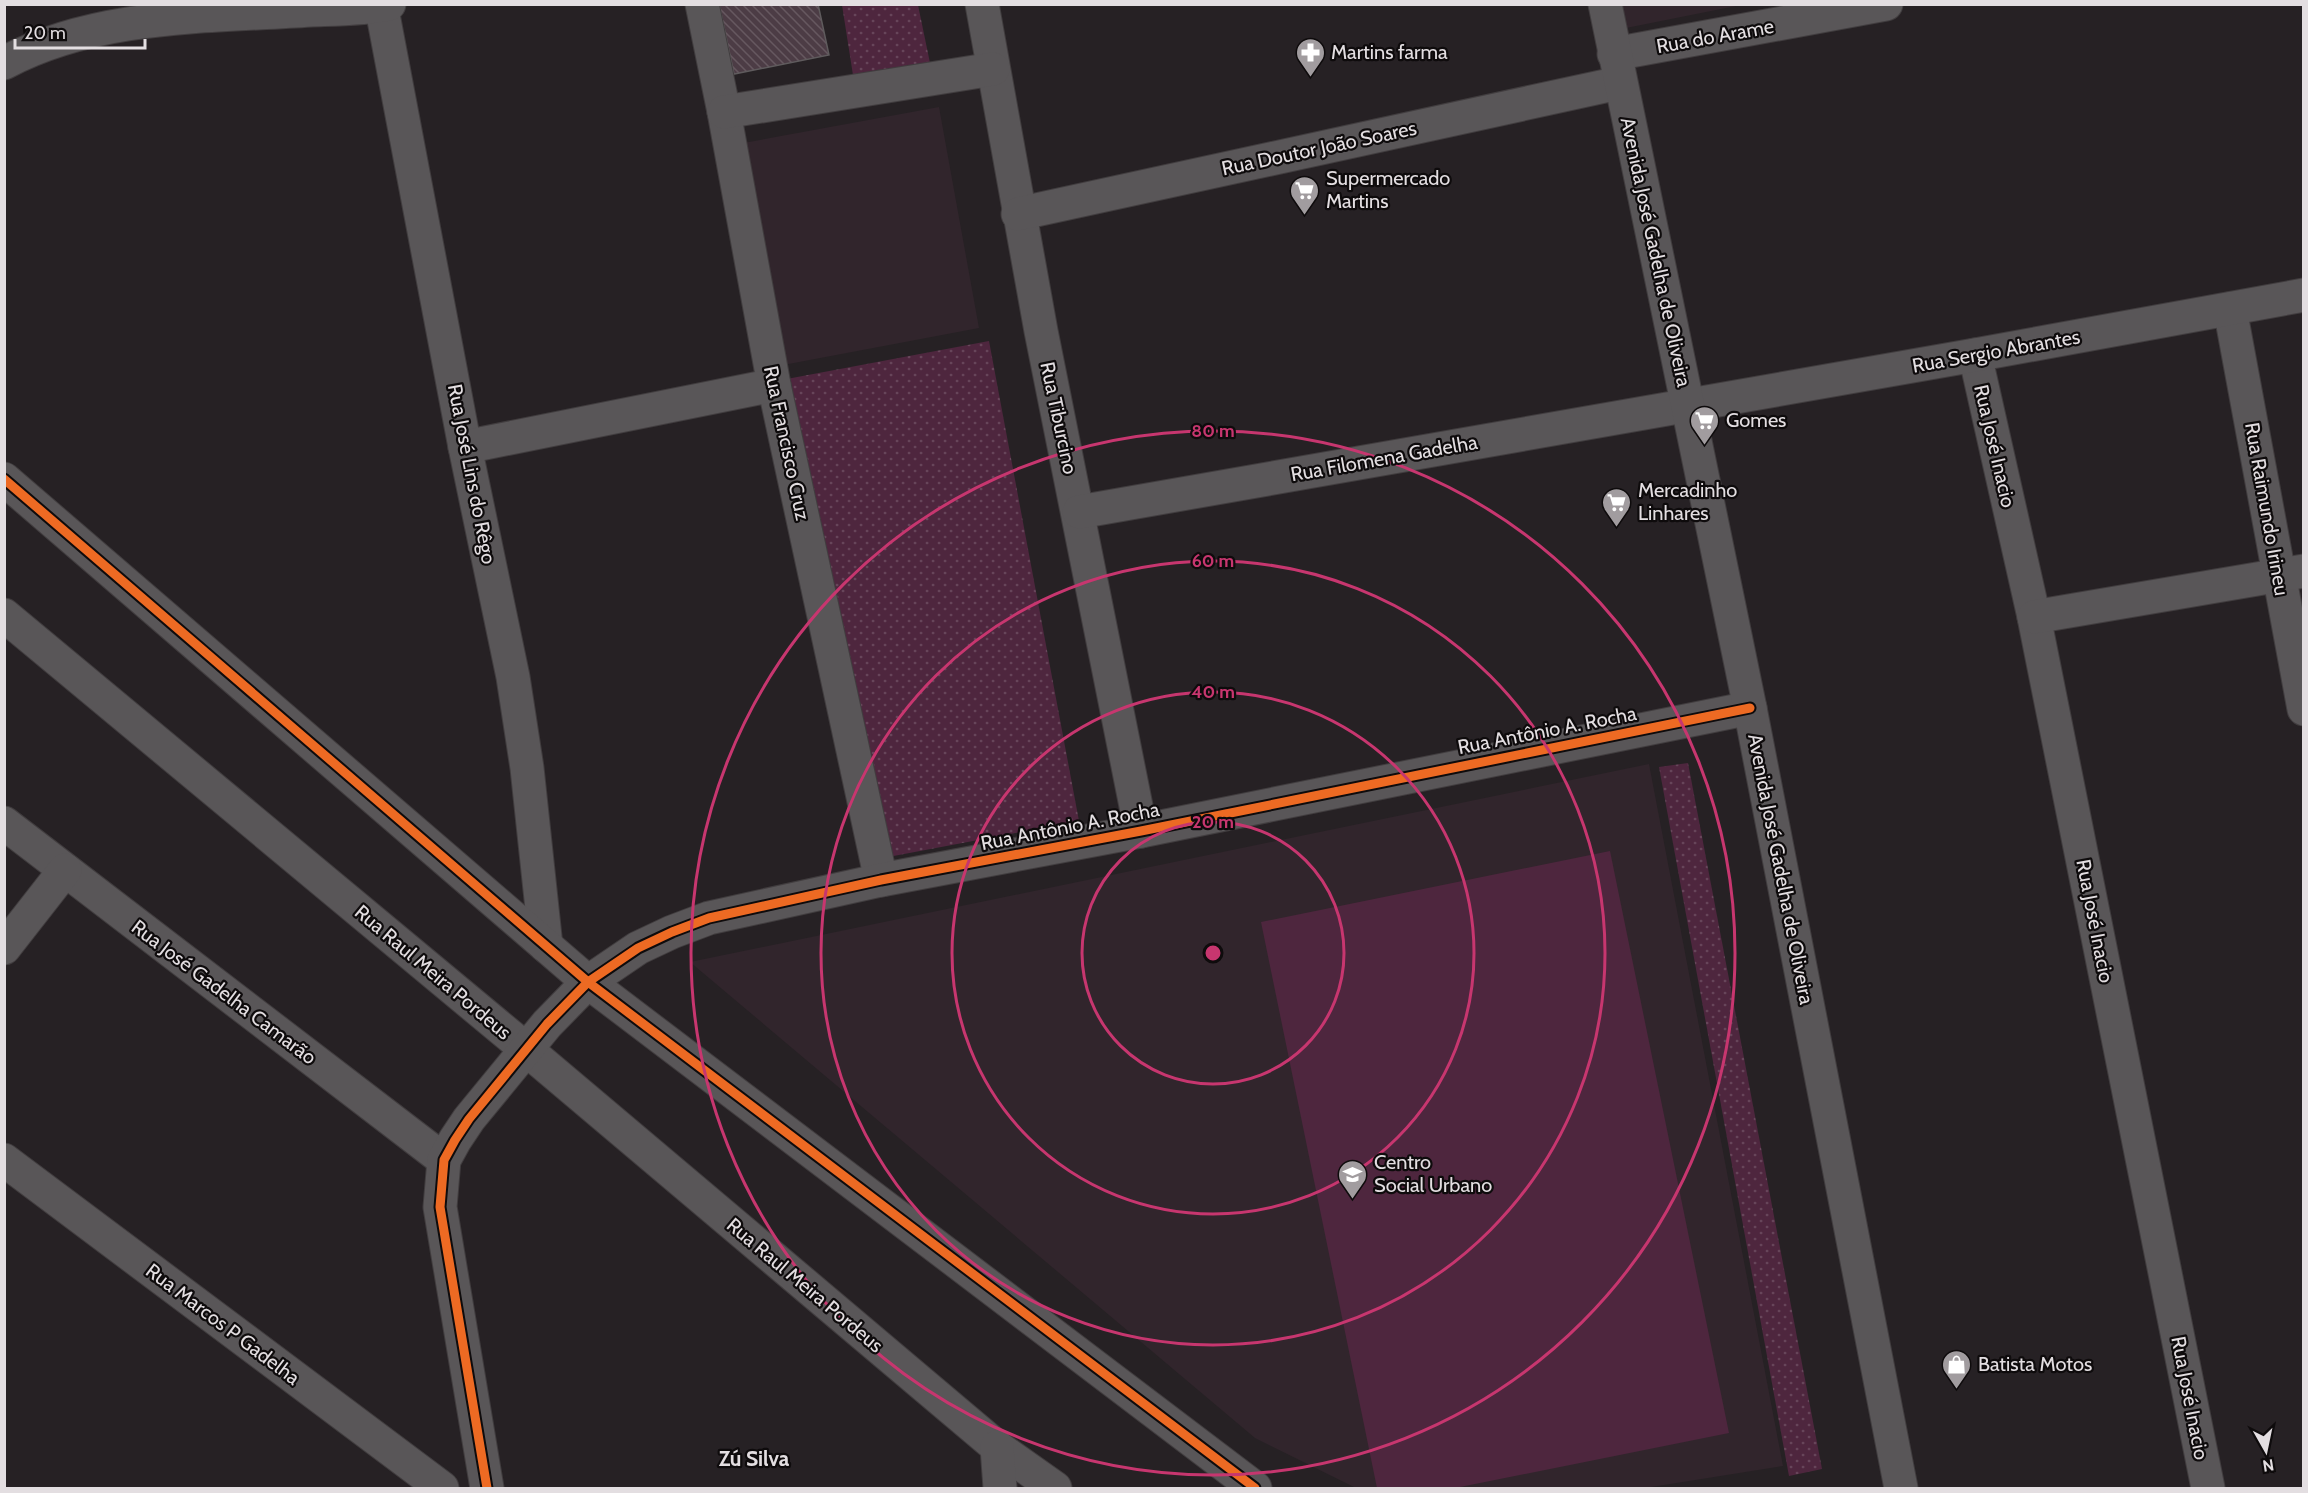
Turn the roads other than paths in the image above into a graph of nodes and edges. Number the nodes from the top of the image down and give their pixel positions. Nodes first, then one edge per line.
1 (702, 4) edge
2 (982, 4) edge
3 (1605, 4) edge
4 (1886, 4) edge
5 (384, 5) edge
6 (4, 63) edge
7 (1617, 68) junction
8 (993, 69) junction
9 (724, 112) junction
10 (1018, 214) junction
11 (2304, 295) edge
12 (2230, 309) junction
13 (1975, 355) junction
14 (774, 385) junction
15 (1689, 405) junction
16 (465, 447) junction
17 (4, 479) edge
18 (1079, 512) junction
19 (2291, 573) edge
20 (4, 615) edge
21 (2034, 617) junction
22 (1750, 708) junction
23 (2304, 709) edge
24 (4, 823) edge
25 (1141, 831) junction
26 (65, 870) junction
27 (881, 880) junction
28 (546, 946) junction
29 (4, 948) edge
30 (588, 982) junction
31 (527, 1050) junction
32 (4, 1160) edge
33 (444, 1160) junction
34 (996, 1447) junction
35 (1049, 1486) edge
36 (442, 1488) edge
37 (487, 1488) edge
38 (1000, 1488) edge
39 (1255, 1488) edge
40 (1901, 1488) edge
41 (2208, 1488) edge

1 - 9 street, Rua Francisco Cruz
2 - 8 street, Rua Tiburcino
3 - 7 street, Avenida José Gadelha de Oliveira
4 - 7 street, Rua do Arame
5 - 6 street
5 - 16 street, Rua José Lins do Rêgo
7 - 10 street, Rua Doutor João Soares
7 - 15 street, Avenida José Gadelha de Oliveira
8 - 9 street
8 - 10 street, Rua Tiburcino
9 - 14 street, Rua Francisco Cruz
10 - 18 street, Rua Tiburcino
11 - 12 street, Rua Sergio Abrantes
12 - 13 street, Rua Sergio Abrantes
12 - 19 street, Rua Raimundo Irineu
13 - 15 street, Rua Sergio Abrantes
13 - 21 street, Rua José Inacio
14 - 16 street
14 - 27 street, Rua Francisco Cruz
15 - 18 street, Rua Filomena Gadelha
15 - 22 street, Avenida José Gadelha de Oliveira
16 - 28 street, Rua José Lins do Rêgo
17 - 28 street
18 - 25 street, Rua Tiburcino
19 - 21 street
19 - 23 street, Rua Raimundo Irineu
20 - 31 street, Rua Raul Meira Pordeus
21 - 41 street, Rua José Inacio
22 - 25 street, Rua Antônio A. Rocha
22 - 40 street, Avenida José Gadelha de Oliveira
24 - 26 street, Rua José Gadelha Camarão
25 - 27 street, Rua Antônio A. Rocha
26 - 29 street
26 - 33 street, Rua José Gadelha Camarão
27 - 30 street, Rua Antônio A. Rocha
28 - 30 street
30 - 31 street, Rua Antônio A. Rocha
30 - 39 street
31 - 33 street, Rua Antônio A. Rocha
31 - 34 street, Rua Raul Meira Pordeus
32 - 36 street, Rua Marcos P Gadelha
33 - 37 street
34 - 35 street, Rua Raul Meira Pordeus
34 - 38 street

